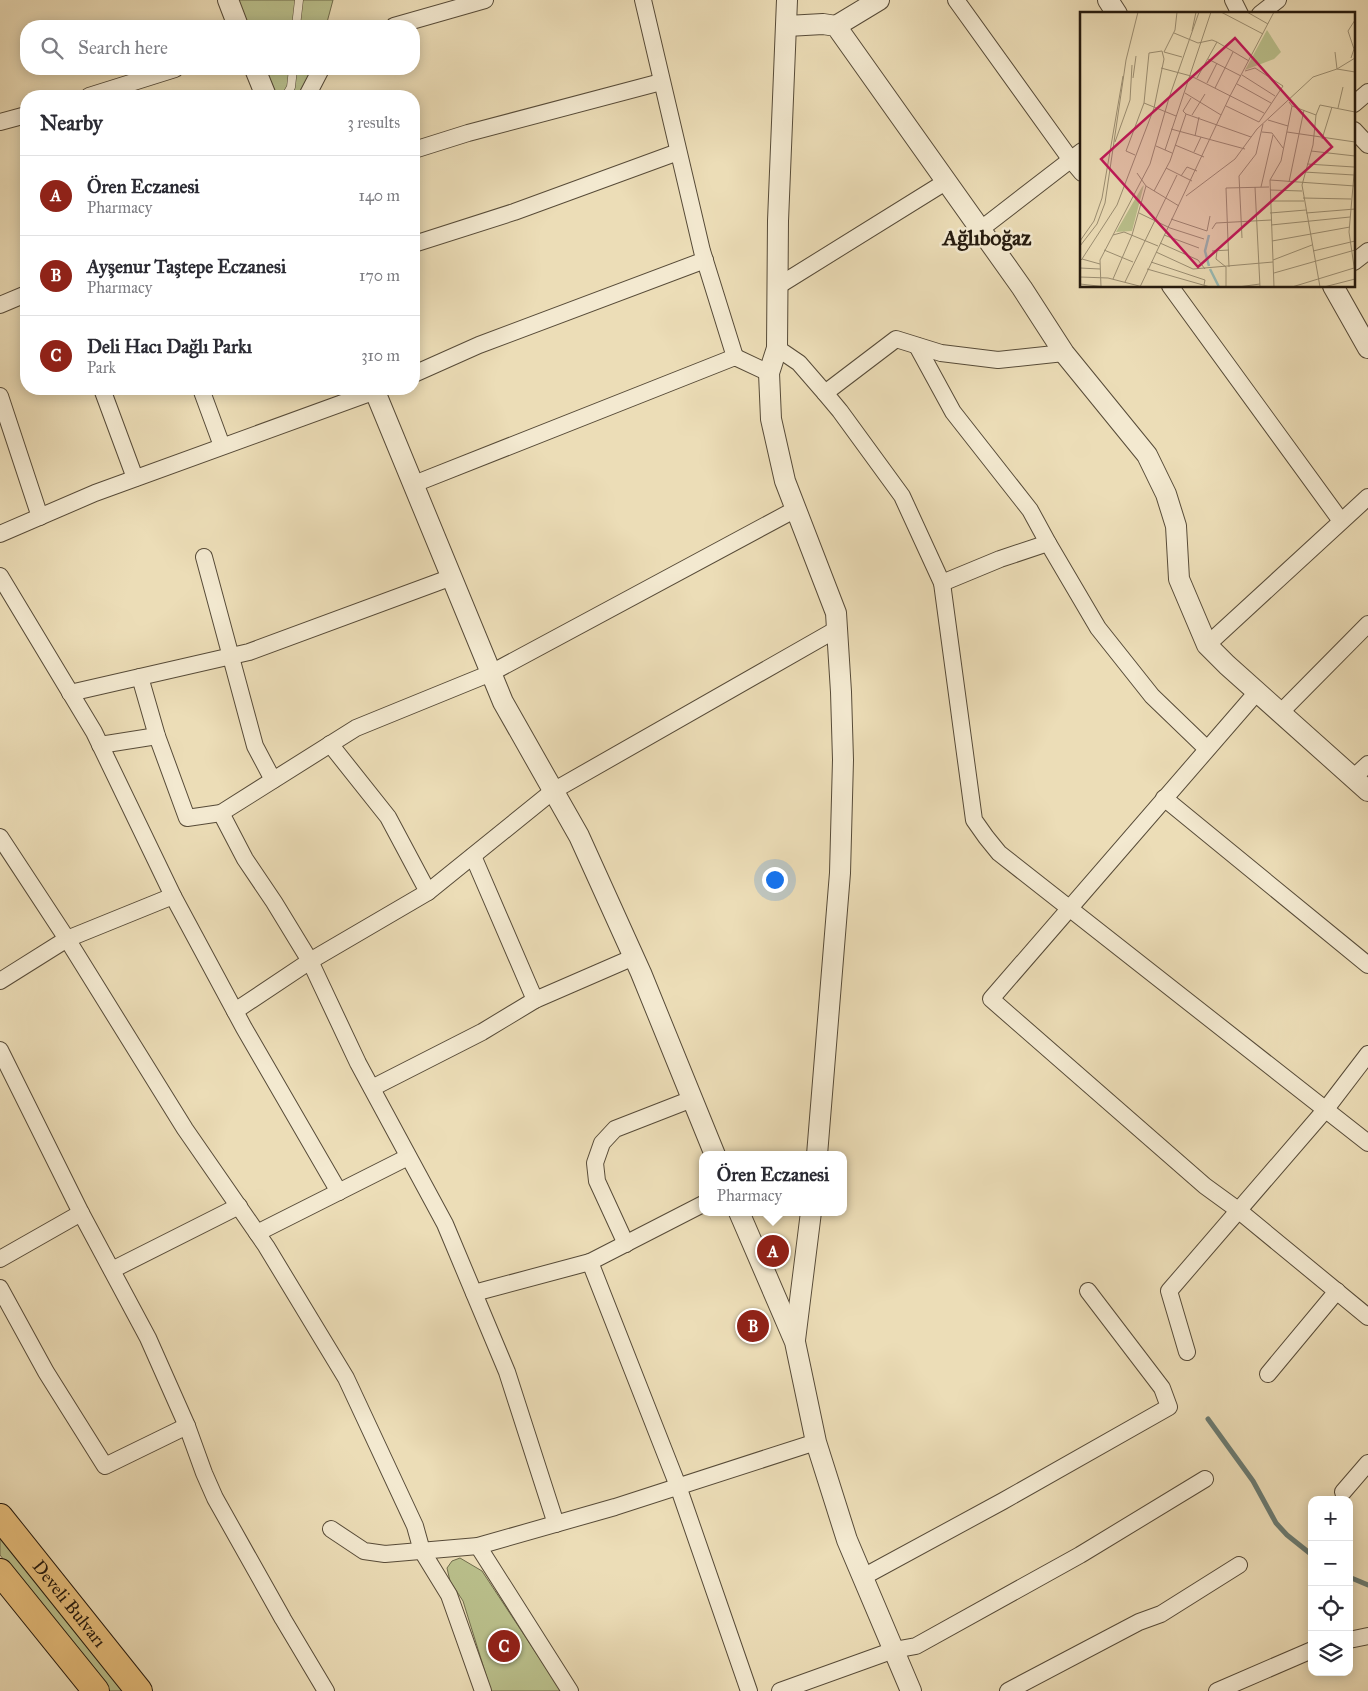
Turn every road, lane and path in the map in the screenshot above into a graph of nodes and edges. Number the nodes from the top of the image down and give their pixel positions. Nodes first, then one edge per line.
1 (228, 0) edge
2 (298, 0) edge
3 (485, 0) edge
4 (643, 0) edge
5 (787, 0) edge
6 (879, 0) edge
7 (956, 0) edge
8 (1108, 0) edge
9 (1233, 0) edge
10 (1278, 0) edge
11 (1116, 12) edge
12 (1239, 12) edge
13 (1263, 12) edge
14 (236, 20) edge
15 (296, 20) edge
16 (415, 20) edge
17 (787, 26) junction
18 (836, 26) junction
19 (156, 75) edge
20 (257, 75) edge
21 (292, 75) edge
22 (318, 75) edge
23 (661, 82) junction
24 (108, 90) edge
25 (264, 90) edge
26 (289, 90) edge
27 (310, 90) edge
28 (1368, 92) edge
29 (1356, 102) edge
30 (20, 116) edge
31 (0, 122) edge
32 (1356, 132) edge
33 (1368, 145) edge
34 (420, 148) edge
35 (678, 152) junction
36 (1076, 155) edge
37 (1080, 167) edge
38 (946, 181) junction
39 (981, 230) junction
40 (420, 242) edge
41 (1368, 251) edge
42 (705, 260) junction
43 (1356, 260) edge
44 (778, 286) junction
45 (1171, 288) edge
46 (1334, 288) edge
47 (20, 297) edge
48 (0, 305) edge
49 (917, 346) junction
50 (777, 348) junction
51 (1368, 348) edge
52 (1064, 354) junction
53 (735, 357) junction
54 (420, 371) edge
55 (768, 373) junction
56 (825, 393) junction
57 (104, 395) edge
58 (203, 395) edge
59 (362, 395) edge
60 (378, 395) edge
61 (0, 396) edge
62 (222, 446) junction
63 (135, 478) junction
64 (414, 484) junction
65 (1368, 497) edge
66 (796, 509) junction
67 (40, 517) junction
68 (1342, 521) junction
69 (0, 534) edge
70 (1048, 543) junction
71 (204, 556) dead end
72 (0, 576) edge
73 (452, 577) junction
74 (942, 583) junction
75 (1368, 624) edge
76 (837, 629) junction
77 (1207, 645) junction
78 (232, 656) junction
79 (491, 673) junction
80 (140, 676) junction
81 (70, 692) junction
82 (1256, 692) junction
83 (1280, 713) junction
84 (156, 736) junction
85 (330, 744) junction
86 (100, 745) junction
87 (1207, 749) junction
88 (1368, 764) edge
89 (273, 780) junction
90 (1361, 784) edge
91 (553, 791) junction
92 (1164, 798) junction
93 (222, 813) junction
94 (0, 837) edge
95 (473, 856) junction
96 (428, 892) junction
97 (172, 896) junction
98 (1070, 908) junction
99 (67, 940) junction
100 (634, 957) junction
101 (310, 961) junction
102 (1368, 965) edge
103 (0, 981) edge
104 (535, 1000) junction
105 (235, 1011) junction
106 (0, 1050) edge
107 (1368, 1054) edge
108 (372, 1088) junction
109 (692, 1099) junction
110 (1326, 1109) junction
111 (1368, 1143) edge
112 (713, 1151) edge
113 (817, 1151) edge
114 (408, 1156) junction
115 (339, 1192) junction
116 (239, 1206) junction
117 (699, 1206) edge
118 (1238, 1210) junction
119 (81, 1213) junction
120 (741, 1216) edge
121 (811, 1216) edge
122 (257, 1233) junction
123 (626, 1244) junction
124 (0, 1259) edge
125 (590, 1262) junction
126 (112, 1270) junction
127 (0, 1288) edge
128 (1088, 1291) dead end
129 (1337, 1291) junction
130 (474, 1293) junction
131 (1368, 1316) edge
132 (795, 1342) junction
133 (1187, 1352) dead end
134 (1268, 1374) dead end
135 (187, 1426) junction
136 (816, 1442) junction
137 (1368, 1463) edge
138 (1205, 1479) dead end
139 (678, 1486) junction
140 (1343, 1492) dead end
141 (0, 1517) edge
142 (556, 1524) junction
143 (331, 1529) dead end
144 (478, 1546) junction
145 (422, 1551) junction
146 (1239, 1565) dead end
147 (0, 1572) edge
148 (863, 1577) junction
149 (1368, 1636) edge
150 (1353, 1639) edge
151 (894, 1650) junction
152 (1308, 1652) edge
153 (96, 1691) edge
154 (139, 1691) edge
155 (326, 1691) edge
156 (483, 1691) edge
157 (570, 1691) edge
158 (749, 1691) edge
159 (780, 1691) edge
160 (911, 1691) edge
161 (1008, 1691) edge
162 (1217, 1691) edge

1 - 14 street
2 - 15 lane
3 - 16 street
4 - 23 street
5 - 17 street
6 - 18 street
7 - 36 street
8 - 11 street
9 - 12 street
10 - 13 street
17 - 18 street
17 - 44 street
18 - 38 street
19 - 24 street
20 - 25 street
21 - 26 lane
22 - 27 street
23 - 34 street
23 - 35 street
28 - 29 street
30 - 31 street
32 - 33 street
35 - 40 street
35 - 42 street
36 - 37 street
36 - 39 street
38 - 39 street
38 - 44 street
39 - 52 street
41 - 43 street
42 - 53 street
42 - 54 street
44 - 50 street
45 - 68 street
46 - 51 street
47 - 48 street
49 - 52 street
49 - 56 street
49 - 70 street
50 - 55 street
50 - 56 street
52 - 77 street
53 - 55 street
53 - 64 street
55 - 66 street
56 - 74 street
57 - 63 street
58 - 62 street
59 - 62 street
60 - 64 street
61 - 67 street
62 - 63 street
63 - 67 street
64 - 73 street
65 - 68 street
66 - 76 street
66 - 79 street
67 - 69 street
68 - 77 street
70 - 74 street
70 - 87 street
71 - 78 street
72 - 81 street
73 - 78 street
73 - 79 street
74 - 98 street
75 - 83 street
76 - 91 street
76 - 113 street
77 - 82 street
78 - 80 street
78 - 89 street
79 - 85 street
79 - 91 street
80 - 81 street
80 - 84 street
81 - 86 street
82 - 83 street
82 - 87 street
83 - 90 street
84 - 86 street
84 - 93 street
85 - 89 street
85 - 96 street
86 - 97 street
87 - 92 street
88 - 90 street
89 - 93 street
91 - 95 street
91 - 100 street
92 - 98 street
92 - 102 street
93 - 101 street
94 - 99 street
95 - 96 street
95 - 104 street
96 - 101 street
97 - 99 street
97 - 105 street
98 - 110 street
98 - 118 street
99 - 103 street
99 - 116 street
100 - 104 street
100 - 109 street
101 - 105 street
101 - 108 street
104 - 108 street
105 - 115 street
106 - 119 street
107 - 110 street
108 - 114 street
109 - 112 street
109 - 123 street
110 - 111 street
110 - 118 street
114 - 115 street
114 - 130 street
115 - 122 street
116 - 122 street
116 - 126 street
117 - 123 street
118 - 129 street
118 - 133 street
119 - 124 street
119 - 126 street
120 - 132 street
121 - 132 street
122 - 145 street
123 - 125 street
125 - 130 street
125 - 139 street
126 - 135 street
127 - 135 street
128 - 148 street
129 - 131 street
129 - 134 street
130 - 142 street
132 - 136 street
135 - 155 street
136 - 139 street
136 - 148 street
137 - 140 street
138 - 151 street
139 - 142 street
139 - 158 street
141 - 154 highway, Develi Bulvarı
142 - 144 street
143 - 145 street
144 - 145 street
144 - 157 street
145 - 156 street
146 - 161 street
147 - 153 highway, Develi Bulvarı
148 - 151 street
149 - 150 street
151 - 159 street
151 - 160 street
152 - 162 street

